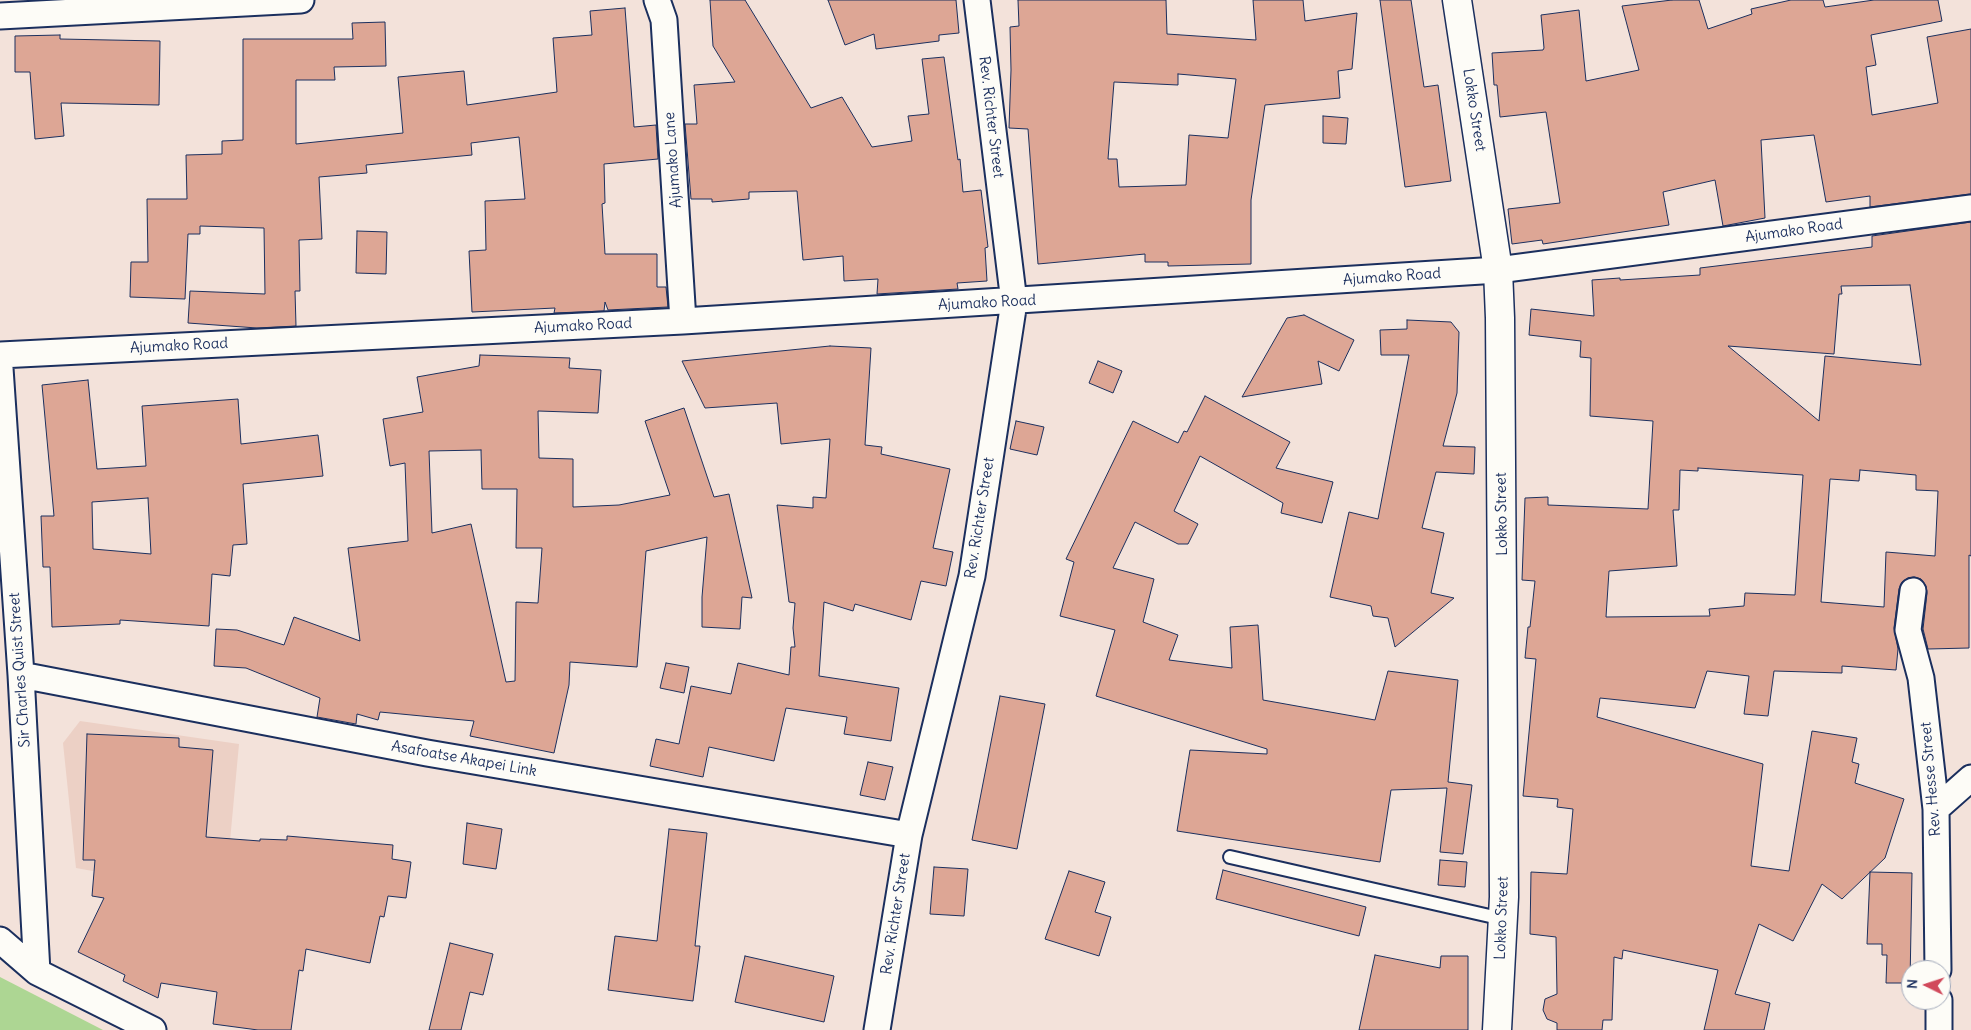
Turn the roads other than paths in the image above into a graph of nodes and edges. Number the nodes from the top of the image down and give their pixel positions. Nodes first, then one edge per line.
1 (301, 0) edge
2 (657, 0) edge
3 (977, 0) edge
4 (1457, 0) edge
5 (0, 16) edge
6 (1971, 208) edge
7 (1498, 270) junction
8 (1014, 302) junction
9 (683, 321) junction
10 (0, 355) edge
11 (0, 368) edge
12 (1913, 591) dead end
13 (21, 675) junction
14 (1971, 778) edge
15 (1936, 809) junction
16 (908, 835) junction
17 (1230, 857) dead end
18 (1503, 920) junction
19 (0, 940) edge
20 (1938, 960) edge
21 (37, 972) junction
22 (1938, 1010) edge
23 (153, 1030) edge
24 (877, 1030) edge
25 (1497, 1030) edge
26 (1939, 1030) edge

1 - 5 street
2 - 9 street, Ajumako Lane
3 - 8 street, Rev. Richter Street
4 - 7 main road, Lokko Street
6 - 7 street, Ajumako Road
7 - 8 street, Ajumako Road
7 - 18 main road, Lokko Street
8 - 9 street, Ajumako Road
8 - 16 street, Rev. Richter Street
9 - 10 street, Ajumako Road
11 - 13 street, Sir Charles Quist Street
12 - 15 street, Rev. Hesse Street
13 - 16 street, Asafoatse Akapei Link
13 - 21 street, Sir Charles Quist Street
14 - 15 street
15 - 20 street, Rev. Hesse Street
16 - 24 street, Rev. Richter Street
17 - 18 lane
18 - 25 main road, Lokko Street
19 - 21 street
21 - 23 street
22 - 26 street

